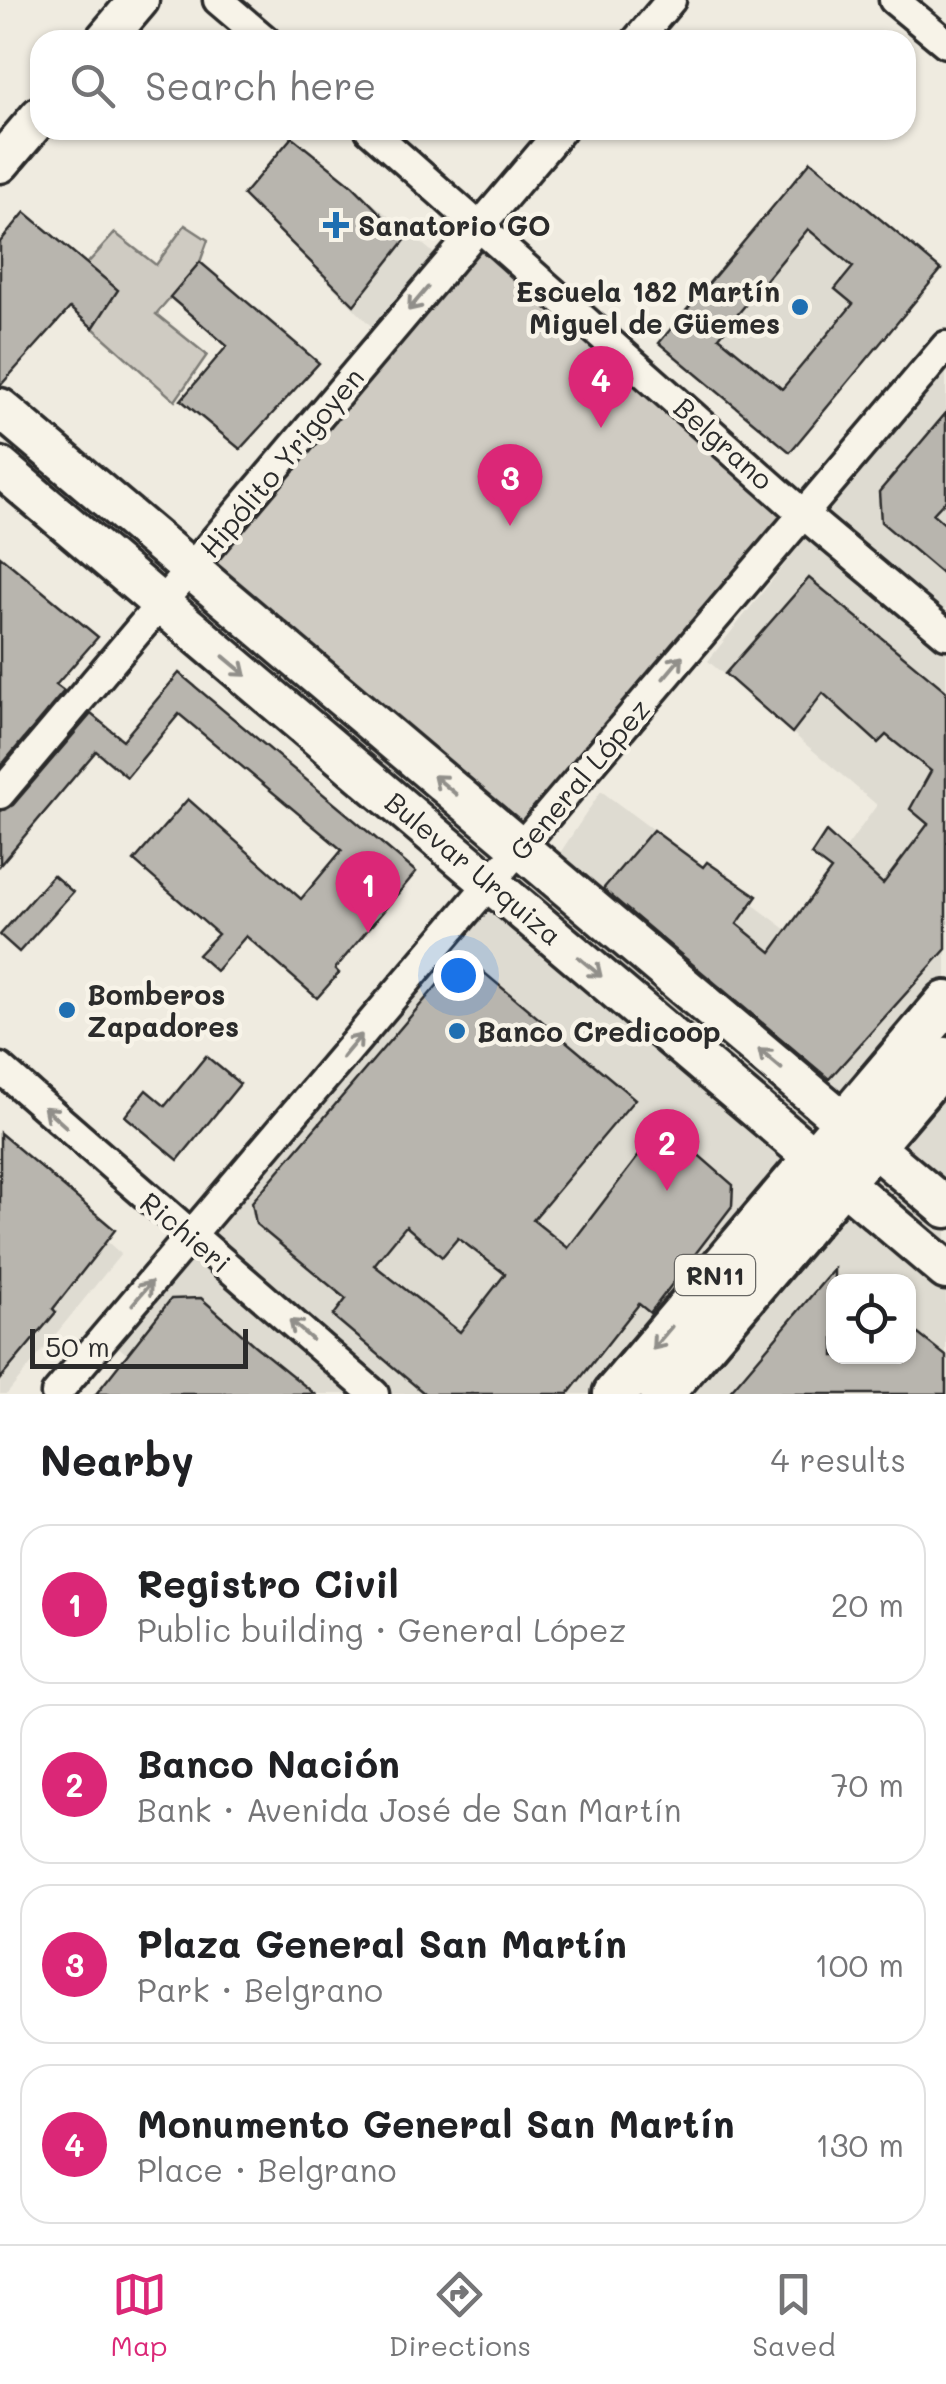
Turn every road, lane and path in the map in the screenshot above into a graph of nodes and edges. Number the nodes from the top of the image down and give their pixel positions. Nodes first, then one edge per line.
1 (139, 0) edge
2 (218, 0) edge
3 (671, 0) edge
4 (894, 0) edge
5 (114, 30) edge
6 (253, 30) edge
7 (646, 30) edge
8 (946, 44) edge
9 (30, 128) edge
10 (382, 140) edge
11 (553, 140) edge
12 (0, 164) edge
13 (482, 225) junction
14 (946, 346) edge
15 (0, 408) edge
16 (0, 467) edge
17 (803, 514) junction
18 (190, 569) junction
19 (161, 603) junction
20 (946, 634) edge
21 (0, 794) edge
22 (520, 848) junction
23 (491, 882) junction
24 (946, 1002) edge
25 (946, 1058) edge
26 (0, 1068) edge
27 (858, 1134) junction
28 (829, 1168) junction
29 (946, 1208) edge
30 (192, 1235) junction
31 (946, 1270) edge
32 (56, 1394) edge
33 (374, 1394) edge
34 (615, 1394) edge
35 (661, 1394) edge

1 - 5 main road
2 - 6 street
3 - 7 street
4 - 8 street
9 - 12 main road
10 - 13 street, Belgrano
11 - 13 street, Hipólito Yrigoyen
13 - 17 street, Belgrano
13 -> 18 street, Hipólito Yrigoyen
14 - 17 street, General López
15 - 18 main road, Bulevar Urquiza
16 - 19 main road, Bulevar Urquiza
17 - 20 street, Belgrano
22 -> 17 street, General López
18 - 19 street, Hipólito Yrigoyen
22 -> 18 main road, Bulevar Urquiza
19 - 21 street, Hipólito Yrigoyen
19 -> 23 main road, Bulevar Urquiza
22 - 23 street, General López
27 -> 22 main road, Bulevar Urquiza
23 -> 28 main road, Bulevar Urquiza
30 -> 23 street, General López
24 - 27 main road, RN11
25 - 27 main road, RN11
30 -> 26 street, Richieri
27 - 28 main road, RN11
27 - 29 main road, Bulevar Urquiza
28 - 31 main road, Bulevar Urquiza
28 -> 34 main road, RN11
28 - 35 main road, RN11
32 -> 30 street, General López
33 -> 30 street, Richieri

